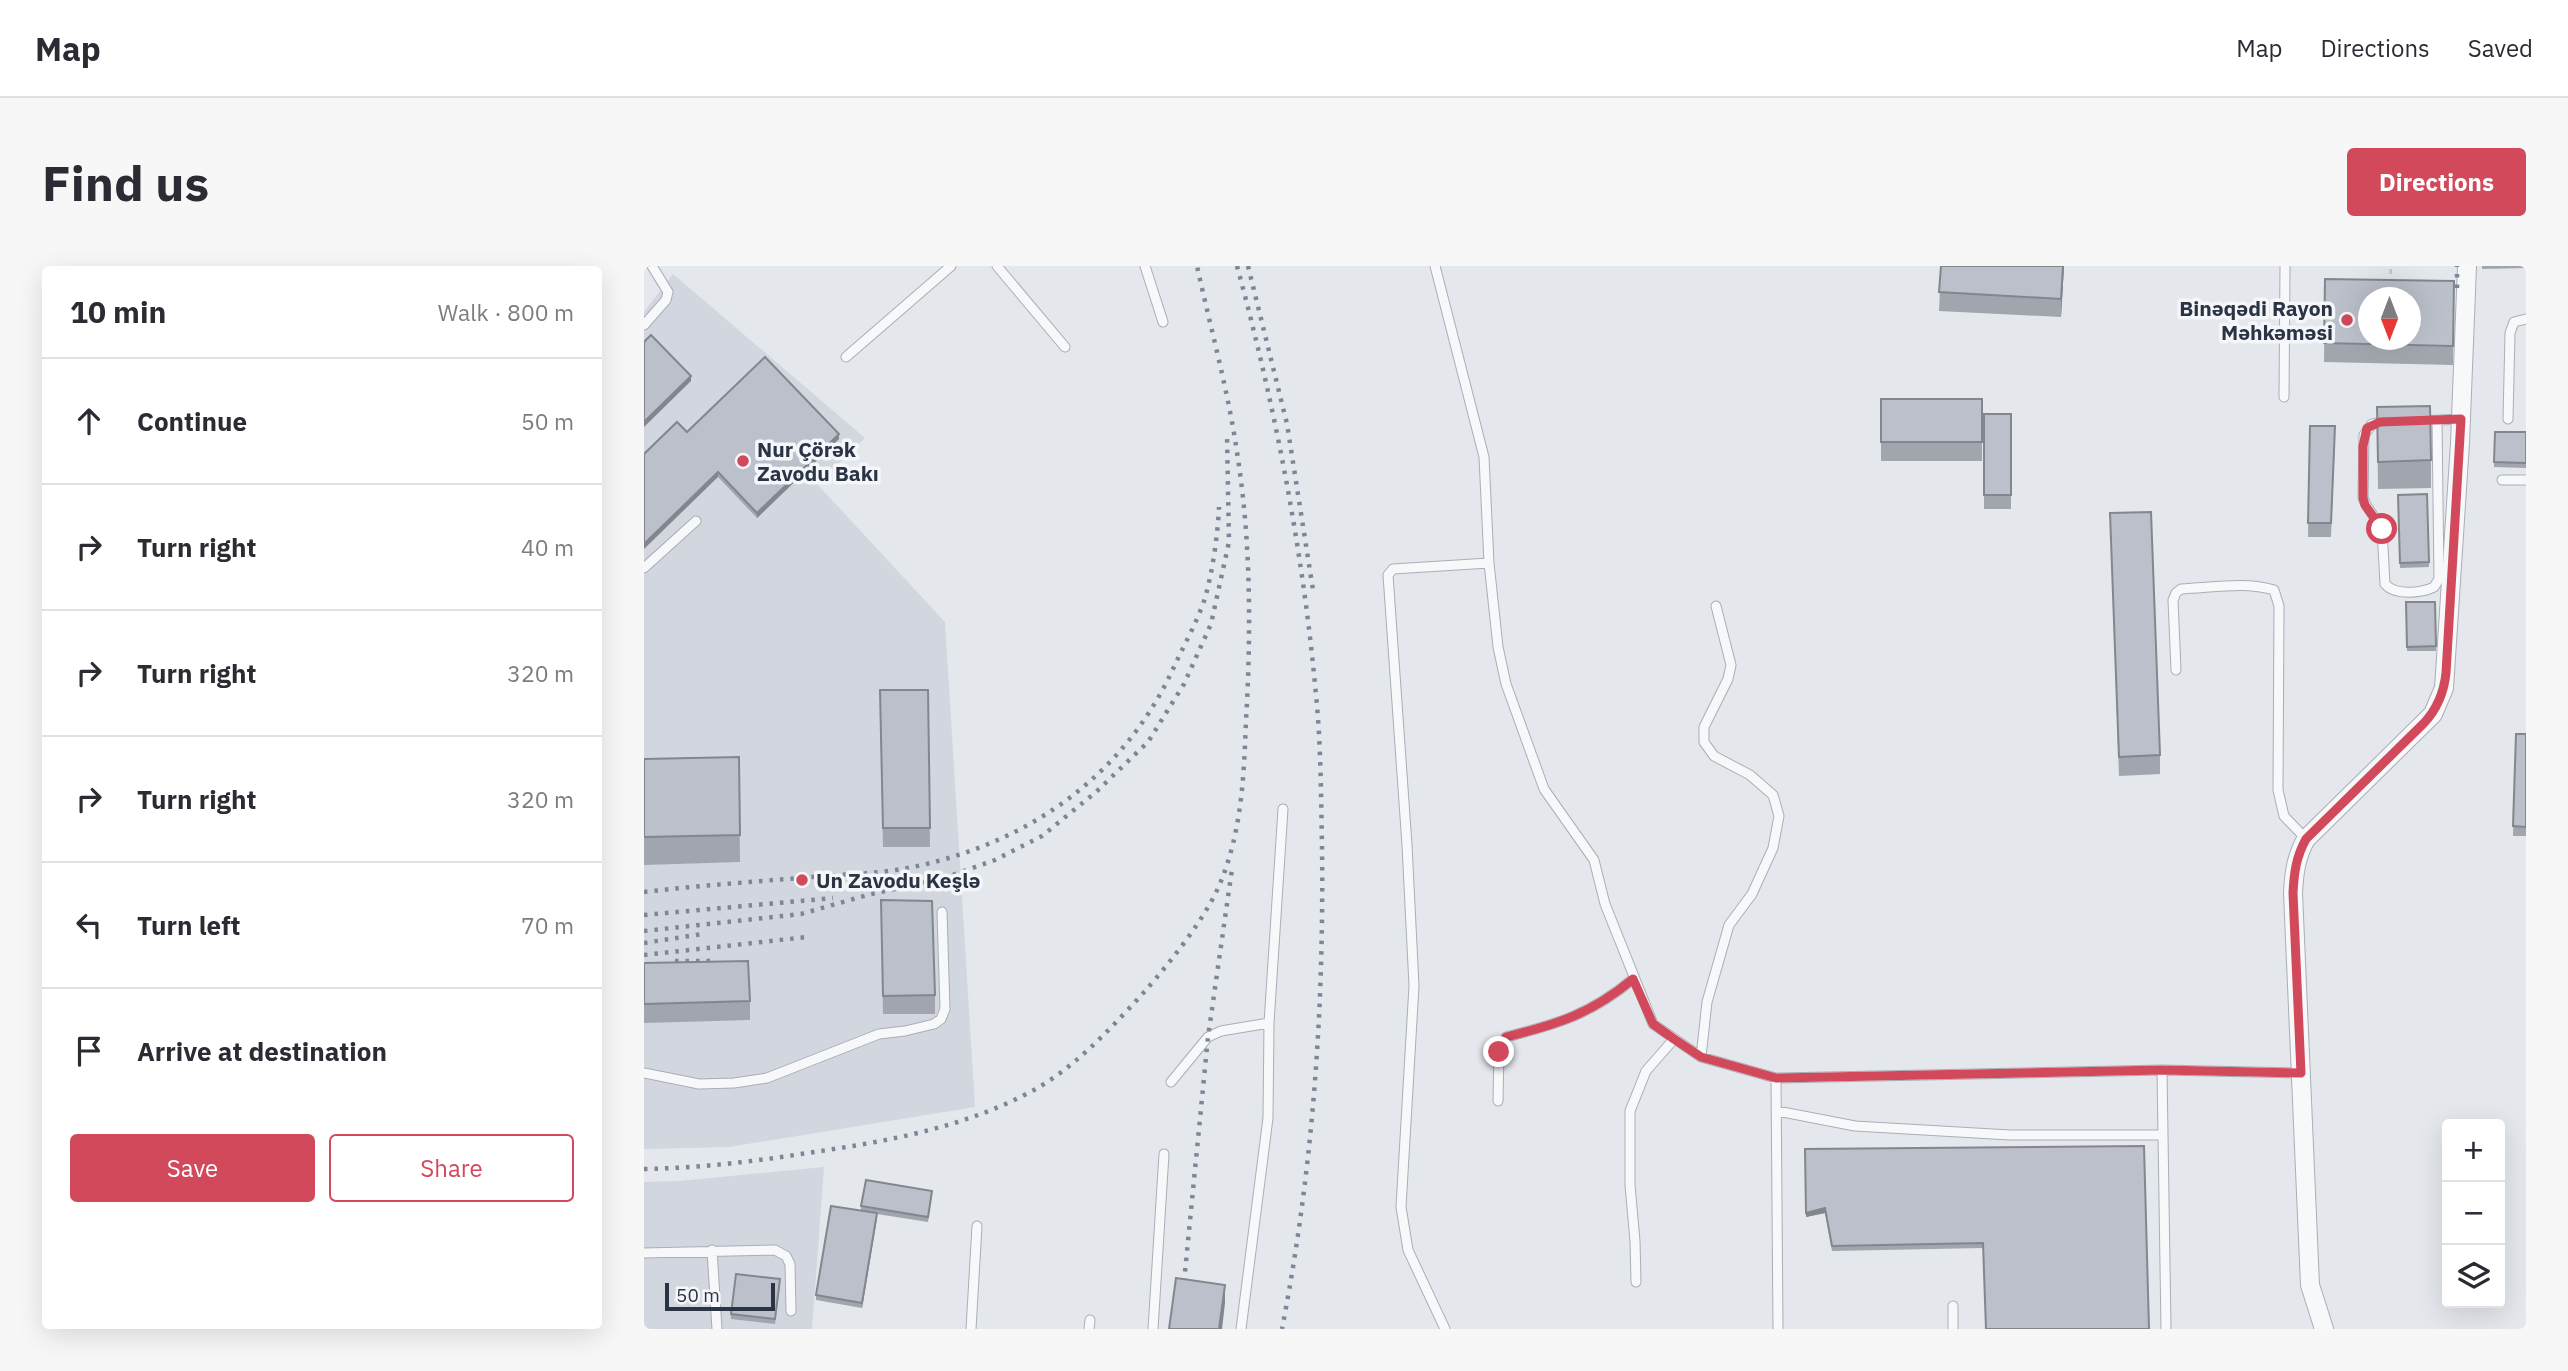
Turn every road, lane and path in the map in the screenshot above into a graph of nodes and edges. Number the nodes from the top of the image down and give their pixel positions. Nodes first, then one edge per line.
1 (652, 266) edge
2 (951, 266) edge
3 (997, 266) edge
4 (1145, 266) edge
5 (1435, 266) edge
6 (2285, 266) edge
7 (2390, 266) edge
8 (2467, 266) edge
9 (2390, 287) edge
10 (2526, 318) edge
11 (1163, 322) dead end
12 (644, 325) edge
13 (1065, 347) dead end
14 (846, 357) dead end
15 (2284, 397) dead end
16 (2461, 419) junction
17 (2508, 419) dead end
18 (2437, 420) junction
19 (2414, 421) edge
20 (2391, 422) edge
21 (2502, 480) dead end
22 (2526, 480) edge
23 (696, 521) dead end
24 (1489, 562) junction
25 (644, 568) edge
26 (1716, 606) dead end
27 (2176, 670) dead end
28 (1283, 809) dead end
29 (2306, 839) junction
30 (942, 912) dead end
31 (1633, 979) junction
32 (1269, 1023) junction
33 (1674, 1039) junction
34 (1701, 1057) junction
35 (2162, 1070) junction
36 (644, 1073) edge
37 (2301, 1073) junction
38 (1776, 1078) junction
39 (1171, 1083) dead end
40 (1498, 1101) dead end
41 (1777, 1111) junction
42 (2163, 1135) junction
43 (1164, 1154) dead end
44 (977, 1226) dead end
45 (712, 1250) junction
46 (644, 1253) edge
47 (1636, 1282) dead end
48 (1953, 1306) dead end
49 (791, 1311) dead end
50 (717, 1329) edge
51 (971, 1329) edge
52 (1153, 1329) edge
53 (1241, 1329) edge
54 (1445, 1329) edge
55 (1778, 1329) edge
56 (1953, 1329) edge
57 (2166, 1329) edge
58 (2324, 1329) edge

1 - 12 lane
2 - 14 lane
3 - 13 lane
4 - 11 lane
5 - 24 lane
6 - 15 lane
7 - 9 path
8 - 16 street
10 - 17 lane
16 - 18 lane
16 - 29 street
18 - 19 lane
18 - 20 lane
21 - 22 lane
23 - 25 lane
24 - 31 lane
24 - 54 lane
26 - 34 lane
27 - 29 lane
28 - 32 lane
29 - 37 street
30 - 36 lane
31 - 33 lane
31 - 40 lane
32 - 39 lane
32 - 53 lane
33 - 34 lane
33 - 47 lane
34 - 38 lane
35 - 37 lane
35 - 38 lane
35 - 42 lane
37 - 58 street
38 - 41 lane
41 - 42 lane
41 - 55 lane
42 - 57 lane
43 - 52 lane
44 - 51 lane
45 - 46 lane
45 - 49 lane
45 - 50 lane
48 - 56 lane

